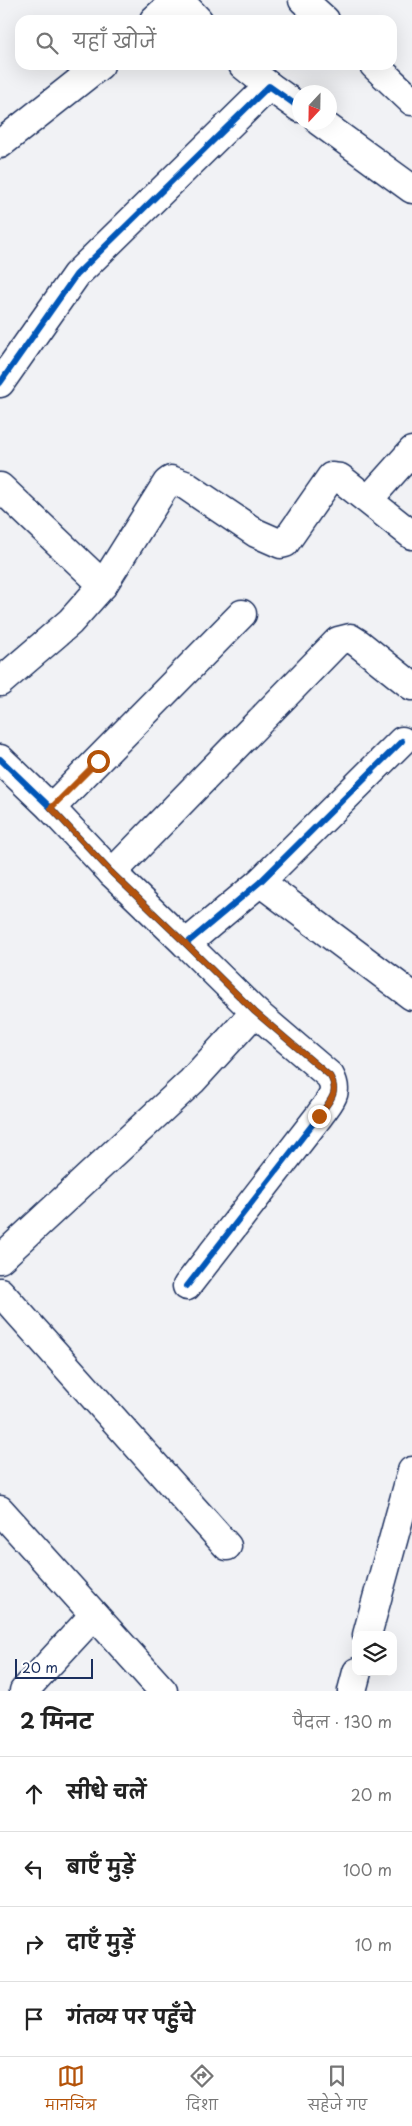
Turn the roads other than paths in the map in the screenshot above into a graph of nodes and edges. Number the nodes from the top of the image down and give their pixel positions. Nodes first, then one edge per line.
1 (177, 0) edge
2 (303, 0) edge
3 (160, 15) edge
4 (193, 15) edge
5 (320, 15) edge
6 (94, 70) edge
7 (249, 70) edge
8 (379, 70) edge
9 (269, 86) junction
10 (412, 101) edge
11 (292, 102) edge
12 (331, 130) edge
13 (0, 144) edge
14 (412, 189) edge
15 (0, 383) edge
16 (412, 452) edge
17 (0, 487) edge
18 (369, 500) junction
19 (412, 535) edge
20 (103, 585) junction
21 (242, 614) dead end
22 (0, 682) edge
23 (412, 686) edge
24 (402, 741) dead end
25 (0, 758) edge
26 (51, 808) junction
27 (112, 873) junction
28 (260, 882) junction
29 (186, 944) junction
30 (412, 996) edge
31 (255, 1012) junction
32 (0, 1259) edge
33 (187, 1286) dead end
34 (0, 1292) edge
35 (412, 1471) edge
36 (2, 1516) edge
37 (227, 1546) dead end
38 (94, 1615) junction
39 (368, 1631) edge
40 (356, 1676) edge
41 (24, 1691) edge
42 (163, 1691) edge
43 (352, 1691) edge

1 - 3 street
1 - 4 street
2 - 5 street
6 - 13 street
7 - 9 street
8 - 10 street
9 - 11 street
9 - 15 street
12 - 14 street
16 - 18 street
17 - 20 street
18 - 19 street
18 - 20 street
20 - 22 street
21 - 26 street
23 - 27 street
24 - 28 street
25 - 26 street
26 - 27 street
27 - 29 street
28 - 29 street
28 - 30 street
29 - 31 street
31 - 32 street
31 - 33 street
34 - 37 street
35 - 39 street
36 - 38 street
38 - 41 street
38 - 42 street
40 - 43 street

